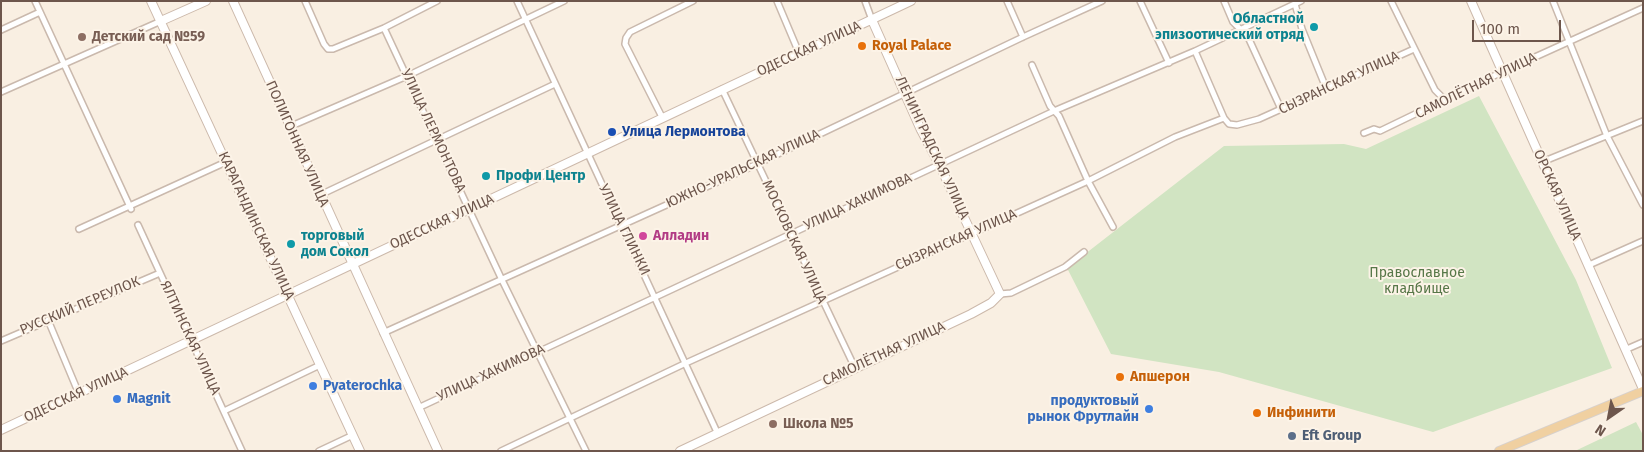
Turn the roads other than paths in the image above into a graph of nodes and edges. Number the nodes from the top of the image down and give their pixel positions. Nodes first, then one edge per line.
1 (35, 1) edge
2 (151, 1) edge
3 (206, 1) edge
4 (233, 1) edge
5 (304, 1) edge
6 (437, 1) edge
7 (517, 1) edge
8 (564, 1) edge
9 (693, 1) edge
10 (777, 1) edge
11 (865, 1) edge
12 (911, 1) edge
13 (1007, 1) edge
14 (1102, 1) edge
15 (1140, 1) edge
16 (1224, 1) edge
17 (1390, 1) edge
18 (1471, 1) edge
19 (1553, 1) edge
20 (1298, 2) edge
21 (685, 3) edge
22 (1643, 8) edge
23 (40, 12) junction
24 (525, 19) junction
25 (872, 20) junction
26 (160, 21) junction
27 (384, 28) junction
28 (1, 30) edge
29 (1241, 30) junction
30 (1022, 37) junction
31 (1570, 42) junction
32 (1414, 49) junction
33 (1195, 51) junction
34 (798, 53) junction
35 (1169, 62) junction
36 (65, 64) junction
37 (1032, 65) dead end
38 (1502, 72) junction
39 (407, 76) junction
40 (555, 84) junction
41 (1326, 88) junction
42 (722, 89) junction
43 (1, 92) edge
44 (906, 93) junction
45 (1445, 100) junction
46 (1281, 109) junction
47 (1054, 111) junction
48 (662, 117) junction
49 (1224, 118) junction
50 (1643, 121) edge
51 (289, 126) junction
52 (1364, 133) dead end
53 (1607, 136) junction
54 (438, 139) junction
55 (587, 153) junction
56 (226, 162) junction
57 (1542, 162) junction
58 (757, 164) junction
59 (939, 164) junction
60 (1088, 181) junction
61 (320, 195) junction
62 (1643, 205) edge
63 (131, 207) junction
64 (469, 209) junction
65 (621, 224) junction
66 (138, 225) dead end
67 (1113, 227) dead end
68 (79, 229) dead end
69 (972, 232) junction
70 (790, 233) junction
71 (1643, 241) edge
72 (1084, 252) dead end
73 (352, 265) junction
74 (1589, 265) junction
75 (160, 273) junction
76 (502, 280) junction
77 (288, 294) junction
78 (1000, 294) junction
79 (655, 296) junction
80 (822, 301) junction
81 (48, 320) junction
82 (383, 333) junction
83 (1, 341) edge
84 (192, 341) junction
85 (1643, 342) edge
86 (1627, 350) junction
87 (536, 352) junction
88 (686, 363) junction
89 (320, 365) junction
90 (855, 368) junction
91 (1643, 390) edge
92 (79, 394) junction
93 (418, 408) junction
94 (224, 411) junction
95 (570, 418) junction
96 (1, 430) edge
97 (717, 432) junction
98 (353, 435) junction
99 (242, 451) edge
100 (319, 451) edge
101 (360, 451) edge
102 (438, 451) edge
103 (501, 451) edge
104 (586, 451) edge
105 (680, 451) edge
106 (1500, 451) edge

1 - 23 street
2 - 26 street, КАРАГАНДИНСКАЯ УЛИЦА
3 - 26 street
4 - 51 street, ПОЛИГОННАЯ УЛИЦА
5 - 27 street
6 - 27 street
7 - 24 street, УЛИЦА ГЛИНКИ
8 - 24 street
9 - 21 street
10 - 34 street
11 - 25 street, ЛЕНИНГРАДСКАЯ УЛИЦА
12 - 25 street, ОДЕССКАЯ УЛИЦА
13 - 30 street
14 - 30 street, ЮЖНО-УРАЛЬСКАЯ УЛИЦА
15 - 35 street
16 - 29 street
17 - 32 street
18 - 38 street, ОРСКАЯ УЛИЦА
19 - 31 street
20 - 29 street, УЛИЦА ХАКИМОВА
20 - 41 street
21 - 48 street
22 - 31 street, САМОЛЁТНАЯ УЛИЦА
23 - 28 street
23 - 36 street
24 - 39 street
24 - 40 street, УЛИЦА ГЛИНКИ
25 - 34 street, ОДЕССКАЯ УЛИЦА
25 - 44 street, ЛЕНИНГРАДСКАЯ УЛИЦА
26 - 36 street
26 - 56 street, КАРАГАНДИНСКАЯ УЛИЦА
27 - 39 street, УЛИЦА ЛЕРМОНТОВА
29 - 33 street, УЛИЦА ХАКИМОВА
29 - 46 street
30 - 44 street, ЮЖНО-УРАЛЬСКАЯ УЛИЦА
31 - 38 street, САМОЛЁТНАЯ УЛИЦА
31 - 53 street
32 - 41 street, СЫЗРАНСКАЯ УЛИЦА
32 - 45 street
33 - 35 street, УЛИЦА ХАКИМОВА
33 - 49 street
34 - 42 street, ОДЕССКАЯ УЛИЦА
35 - 47 street, УЛИЦА ХАКИМОВА
36 - 43 street
36 - 63 street
37 - 47 street
38 - 45 street, САМОЛЁТНАЯ УЛИЦА
38 - 57 street, ОРСКАЯ УЛИЦА
39 - 51 street
39 - 54 street, УЛИЦА ЛЕРМОНТОВА
40 - 54 street
40 - 55 street, УЛИЦА ГЛИНКИ
41 - 46 street, СЫЗРАНСКАЯ УЛИЦА
42 - 48 street, ОДЕССКАЯ УЛИЦА
42 - 58 street, МОСКОВСКАЯ УЛИЦА
44 - 58 street, ЮЖНО-УРАЛЬСКАЯ УЛИЦА
44 - 59 street, ЛЕНИНГРАДСКАЯ УЛИЦА
45 - 52 street, САМОЛЁТНАЯ УЛИЦА
46 - 49 street, СЫЗРАНСКАЯ УЛИЦА
47 - 59 street, УЛИЦА ХАКИМОВА
47 - 60 street
48 - 55 street, ОДЕССКАЯ УЛИЦА
49 - 60 street, СЫЗРАНСКАЯ УЛИЦА
50 - 53 street
51 - 61 street, ПОЛИГОННАЯ УЛИЦА
53 - 57 street
53 - 62 street
54 - 61 street
54 - 64 street, УЛИЦА ЛЕРМОНТОВА
55 - 64 street, ОДЕССКАЯ УЛИЦА
55 - 65 street, УЛИЦА ГЛИНКИ
56 - 63 street
56 - 77 street, КАРАГАНДИНСКАЯ УЛИЦА
57 - 74 street, ОРСКАЯ УЛИЦА
58 - 65 street, ЮЖНО-УРАЛЬСКАЯ УЛИЦА
58 - 70 street, МОСКОВСКАЯ УЛИЦА
59 - 69 street, ЛЕНИНГРАДСКАЯ УЛИЦА
59 - 70 street, УЛИЦА ХАКИМОВА
60 - 67 street
60 - 69 street, СЫЗРАНСКАЯ УЛИЦА
61 - 73 street, ПОЛИГОННАЯ УЛИЦА
63 - 68 street
64 - 73 street, ОДЕССКАЯ УЛИЦА
64 - 76 street, УЛИЦА ЛЕРМОНТОВА
65 - 76 street, ЮЖНО-УРАЛЬСКАЯ УЛИЦА
65 - 79 street, УЛИЦА ГЛИНКИ
66 - 75 street, ЯЛТИНСКАЯ УЛИЦА
69 - 78 street, ЛЕНИНГРАДСКАЯ УЛИЦА
69 - 80 street, СЫЗРАНСКАЯ УЛИЦА
70 - 79 street, УЛИЦА ХАКИМОВА
70 - 80 street, МОСКОВСКАЯ УЛИЦА
71 - 74 street
72 - 78 street, САМОЛЁТНАЯ УЛИЦА
73 - 77 street, ОДЕССКАЯ УЛИЦА
73 - 82 street, ПОЛИГОННАЯ УЛИЦА
74 - 86 street, ОРСКАЯ УЛИЦА
75 - 81 street, РУССКИЙ ПЕРЕУЛОК
75 - 84 street, ЯЛТИНСКАЯ УЛИЦА
76 - 82 street, ЮЖНО-УРАЛЬСКАЯ УЛИЦА
76 - 87 street, УЛИЦА ЛЕРМОНТОВА
77 - 84 street, ОДЕССКАЯ УЛИЦА
77 - 89 street, КАРАГАНДИНСКАЯ УЛИЦА
78 - 90 street, САМОЛЁТНАЯ УЛИЦА
79 - 87 street, УЛИЦА ХАКИМОВА
79 - 88 street, УЛИЦА ГЛИНКИ
80 - 88 street, СЫЗРАНСКАЯ УЛИЦА
80 - 90 street, МОСКОВСКАЯ УЛИЦА
81 - 83 street, РУССКИЙ ПЕРЕУЛОК
81 - 92 street
82 - 93 street, ПОЛИГОННАЯ УЛИЦА
84 - 92 street, ОДЕССКАЯ УЛИЦА
84 - 94 street, ЯЛТИНСКАЯ УЛИЦА
85 - 86 street
86 - 91 street, ОРСКАЯ УЛИЦА
87 - 93 street, УЛИЦА ХАКИМОВА
87 - 95 street, УЛИЦА ЛЕРМОНТОВА
88 - 95 street, СЫЗРАНСКАЯ УЛИЦА
88 - 97 street, УЛИЦА ГЛИНКИ
89 - 94 street
89 - 98 street, КАРАГАНДИНСКАЯ УЛИЦА
90 - 97 street, САМОЛЁТНАЯ УЛИЦА
91 - 106 main road
92 - 96 street, ОДЕССКАЯ УЛИЦА
93 - 102 street, ПОЛИГОННАЯ УЛИЦА
94 - 99 street, ЯЛТИНСКАЯ УЛИЦА
95 - 103 street, СЫЗРАНСКАЯ УЛИЦА
95 - 104 street, УЛИЦА ЛЕРМОНТОВА
97 - 105 street, САМОЛЁТНАЯ УЛИЦА
98 - 100 street
98 - 101 street, КАРАГАНДИНСКАЯ УЛИЦА

